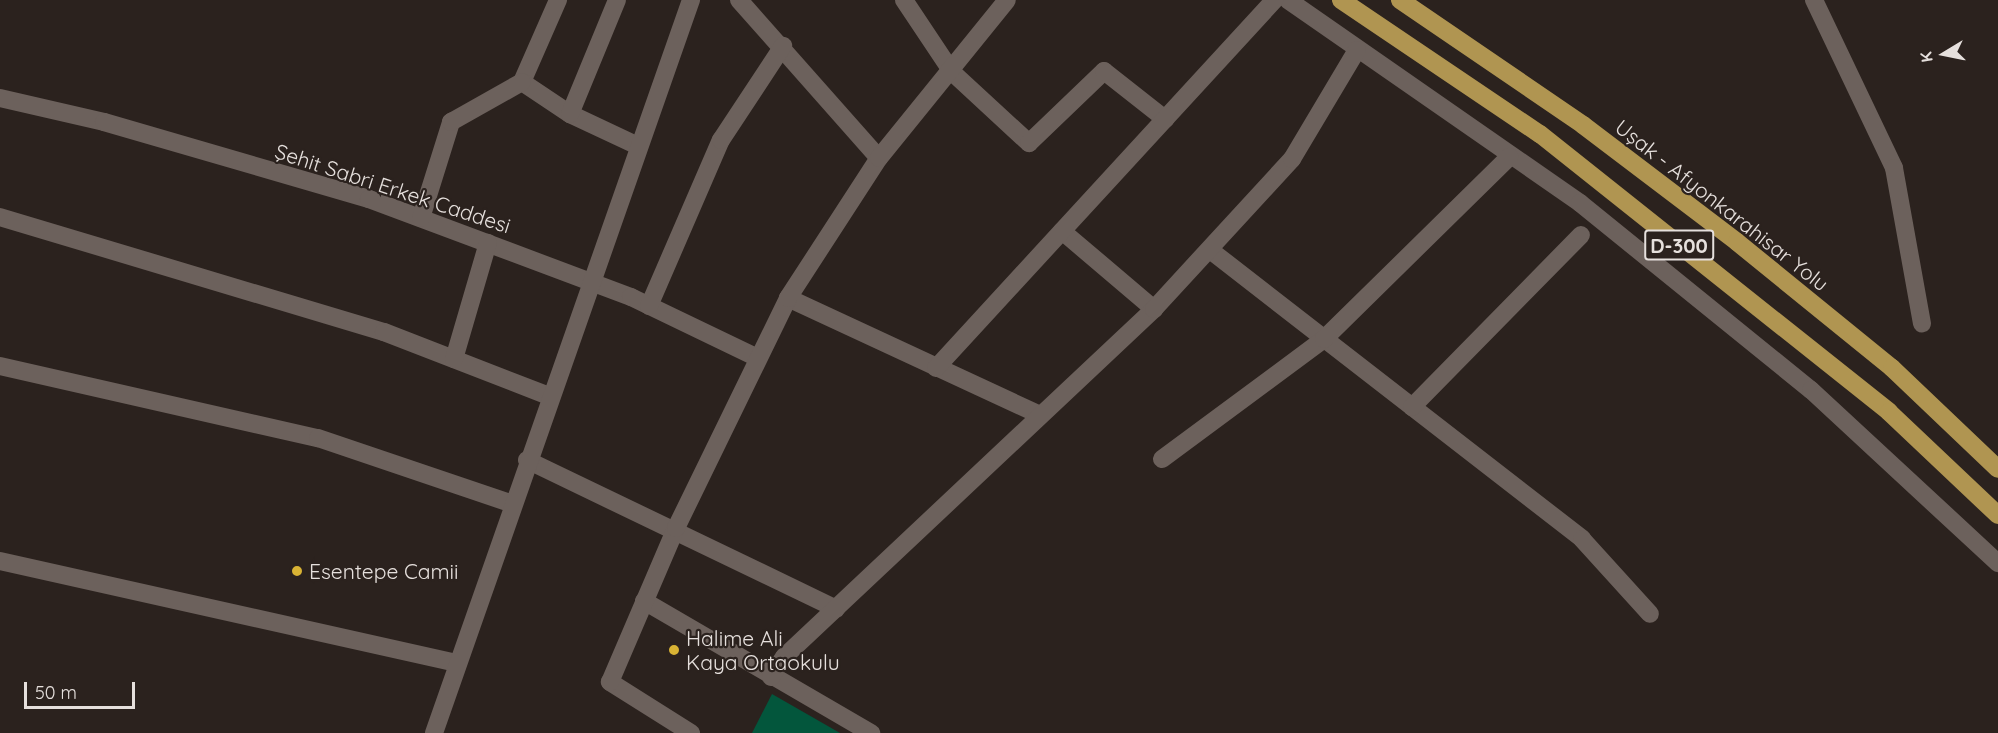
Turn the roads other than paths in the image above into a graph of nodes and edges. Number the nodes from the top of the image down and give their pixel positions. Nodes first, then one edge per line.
1 (558, 0) edge
2 (616, 0) edge
3 (691, 0) edge
4 (739, 0) edge
5 (904, 0) edge
6 (1007, 0) edge
7 (1274, 0) edge
8 (1288, 0) edge
9 (1341, 0) edge
10 (1400, 0) edge
11 (1814, 0) edge
12 (783, 46) junction
13 (1357, 50) junction
14 (952, 72) junction
15 (522, 82) junction
16 (0, 98) edge
17 (570, 114) junction
18 (1165, 119) junction
19 (638, 146) junction
20 (879, 158) junction
21 (1509, 158) junction
22 (0, 217) edge
23 (421, 218) junction
24 (1062, 231) junction
25 (1581, 235) dead end
26 (488, 243) junction
27 (1210, 250) junction
28 (589, 281) junction
29 (788, 298) junction
30 (649, 306) junction
31 (1154, 309) junction
32 (1923, 323) dead end
33 (1324, 339) junction
34 (758, 358) junction
35 (454, 359) junction
36 (0, 366) edge
37 (936, 368) junction
38 (549, 396) junction
39 (1412, 407) junction
40 (1038, 414) junction
41 (1162, 459) dead end
42 (527, 460) junction
43 (1998, 468) edge
44 (513, 504) junction
45 (1998, 515) edge
46 (676, 528) junction
47 (0, 561) edge
48 (1998, 563) edge
49 (644, 601) junction
50 (836, 609) junction
51 (1650, 614) dead end
52 (458, 663) junction
53 (771, 677) junction
54 (434, 733) edge
55 (691, 733) edge
56 (871, 733) edge

1 - 15 street
2 - 17 street
3 - 19 street
4 - 12 street
5 - 14 street
6 - 14 street
7 - 18 street
8 - 13 street
9 - 45 highway, D-300
10 - 43 highway, Uşak - Afyonkarahisar Yolu / D-300
11 - 32 street
12 - 20 street
12 - 30 street
13 - 21 street
13 - 27 street
14 - 18 street
14 - 20 street
15 - 17 street
15 - 23 street
16 - 23 street, Şehit Sabri Erkek Caddesi
17 - 19 street
18 - 24 street
19 - 28 street
20 - 29 street
21 - 33 street
21 - 48 street
22 - 35 street
23 - 26 street, Şehit Sabri Erkek Caddesi
24 - 31 street
24 - 37 street
25 - 39 street
26 - 28 street, Şehit Sabri Erkek Caddesi
26 - 35 street
27 - 31 street
27 - 33 street
28 - 30 street, Şehit Sabri Erkek Caddesi
28 - 38 street
29 - 34 street
29 - 37 street
30 - 34 street, Şehit Sabri Erkek Caddesi
31 - 40 street
33 - 39 street
33 - 41 street
34 - 46 street
35 - 38 street
36 - 44 street
37 - 40 street
38 - 42 street
39 - 51 street
40 - 50 street
42 - 44 street
42 - 46 street
44 - 52 street
46 - 49 street
46 - 50 street
47 - 52 street
49 - 53 street
49 - 55 street
50 - 53 street
52 - 54 street
53 - 56 street

